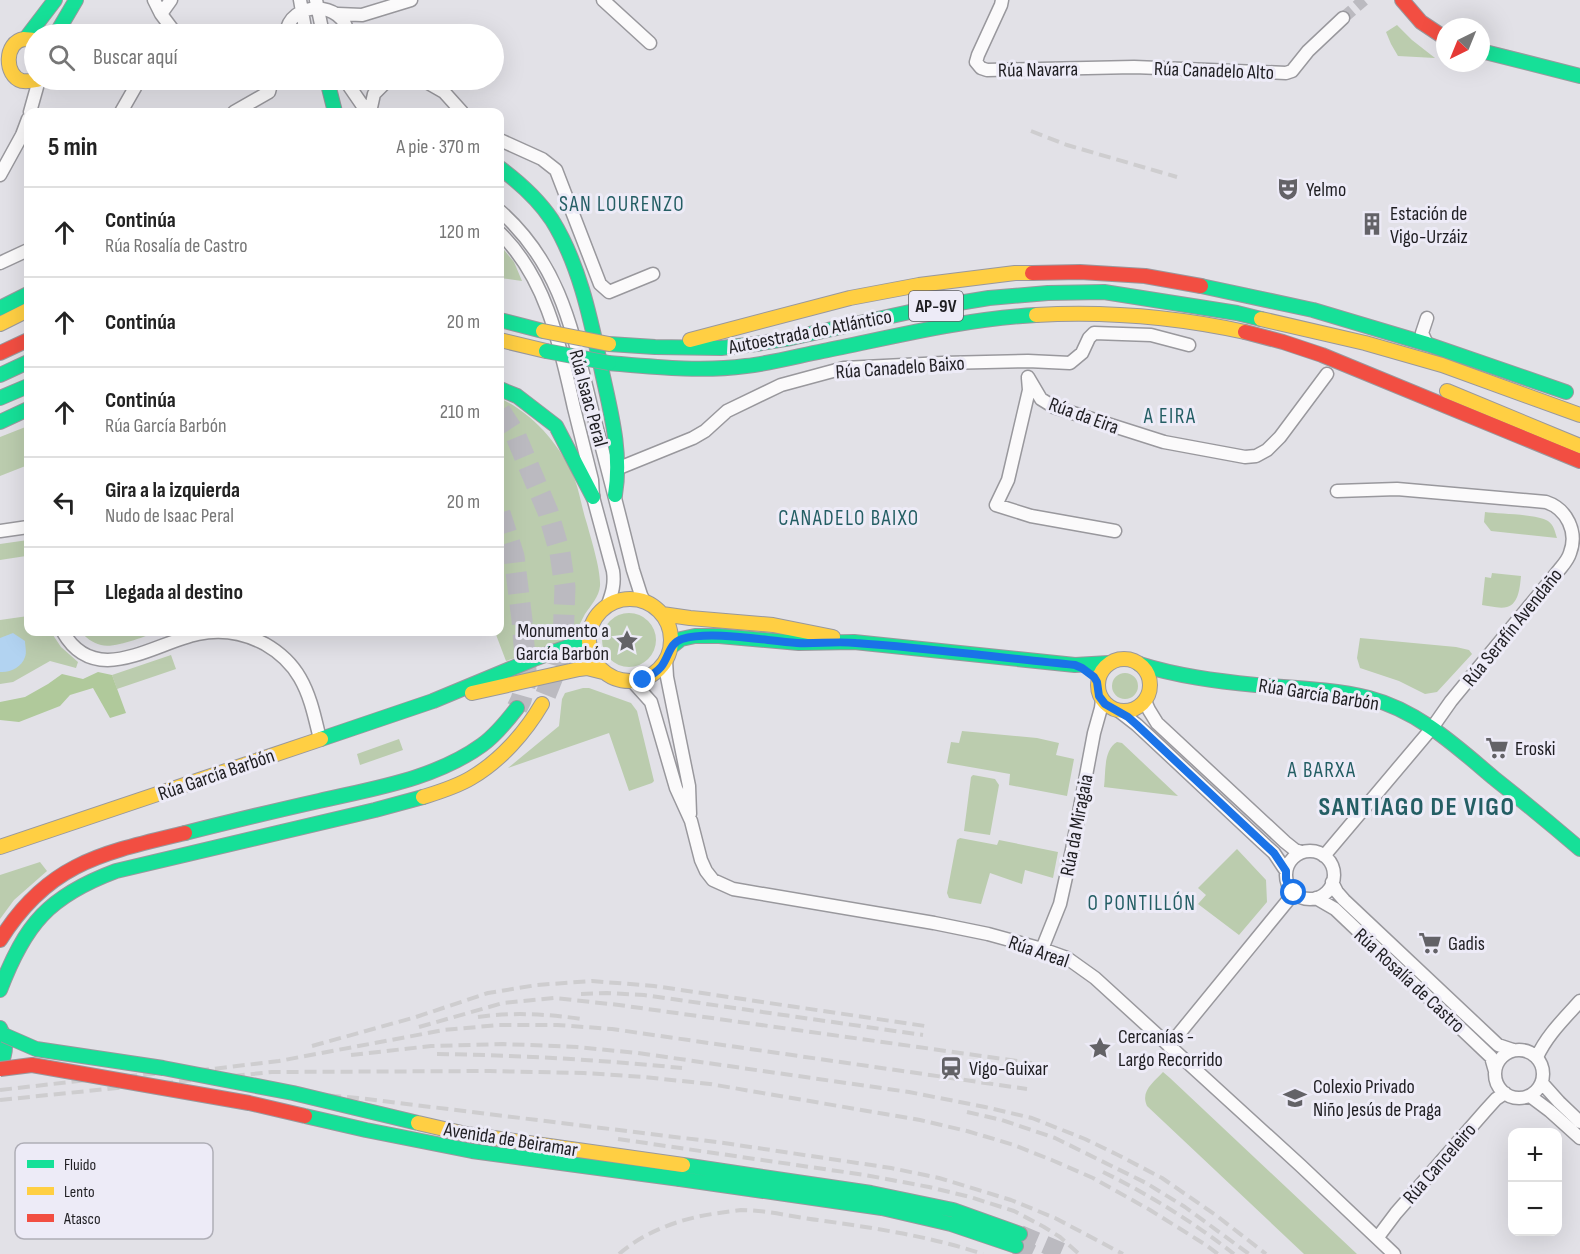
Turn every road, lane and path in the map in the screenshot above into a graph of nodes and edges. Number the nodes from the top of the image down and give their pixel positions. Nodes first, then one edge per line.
1 (55, 0) edge
2 (76, 0) edge
3 (154, 0) edge
4 (171, 0) edge
5 (411, 0) edge
6 (603, 0) edge
7 (1002, 0) edge
8 (1402, 0) edge
9 (317, 2) edge
10 (301, 4) edge
11 (161, 14) junction
12 (338, 14) junction
13 (1343, 18) tunnel mouth
14 (40, 24) edge
15 (62, 24) edge
16 (168, 24) edge
17 (288, 24) edge
18 (304, 24) edge
19 (321, 24) edge
20 (345, 24) edge
21 (1436, 33) edge
22 (24, 39) edge
23 (650, 43) dead end
24 (1490, 53) edge
25 (3, 54) edge
26 (1134, 67) joint
27 (1580, 76) edge
28 (6, 79) edge
29 (24, 82) edge
30 (36, 90) edge
31 (134, 90) edge
32 (270, 90) edge
33 (328, 90) edge
34 (332, 90) edge
35 (352, 90) edge
36 (378, 90) edge
37 (440, 90) edge
38 (31, 108) edge
39 (124, 108) edge
40 (241, 108) edge
41 (334, 108) edge
42 (344, 108) edge
43 (365, 108) edge
44 (369, 108) edge
45 (458, 108) edge
46 (24, 130) edge
47 (504, 142) edge
48 (504, 171) edge
49 (0, 176) edge
50 (504, 215) edge
51 (504, 238) edge
52 (24, 252) edge
53 (0, 263) edge
54 (653, 274) dead end
55 (24, 296) edge
56 (0, 308) edge
57 (24, 312) edge
58 (1427, 318) dead end
59 (1263, 319) junction
60 (504, 321) edge
61 (0, 324) edge
62 (1238, 331) junction
63 (1425, 338) junction
64 (504, 341) edge
65 (24, 342) edge
66 (1189, 345) dead end
67 (655, 347) junction
68 (0, 352) edge
69 (1028, 361) junction
70 (24, 364) edge
71 (1327, 374) dead end
72 (0, 375) edge
73 (1028, 377) junction
74 (1431, 380) junction
75 (24, 388) edge
76 (504, 391) edge
77 (1566, 392) dead end
78 (0, 398) edge
79 (24, 411) edge
80 (1580, 415) edge
81 (0, 422) edge
82 (1580, 433) edge
83 (1580, 446) edge
84 (1576, 459) edge
85 (619, 468) junction
86 (1337, 491) dead end
87 (615, 495) junction
88 (593, 497) junction
89 (24, 528) edge
90 (0, 531) edge
91 (1115, 531) dead end
92 (645, 602) junction
93 (608, 604) junction
94 (662, 614) junction
95 (590, 629) junction
96 (66, 636) edge
97 (194, 636) edge
98 (244, 636) edge
99 (854, 642) junction
100 (668, 654) junction
101 (1109, 663) junction
102 (1139, 664) junction
103 (1075, 665) junction
104 (603, 672) junction
105 (1188, 677) junction
106 (633, 682) junction
107 (1097, 682) junction
108 (1147, 696) junction
109 (1101, 700) junction
110 (433, 701) junction
111 (542, 705) tunnel mouth
112 (517, 708) tunnel mouth
113 (1119, 711) junction
114 (1432, 728) junction
115 (320, 739) junction
116 (691, 821) junction
117 (0, 847) edge
118 (1580, 849) edge
119 (1301, 852) junction
120 (1324, 856) junction
121 (1286, 871) junction
122 (1332, 882) junction
123 (1294, 893) junction
124 (1316, 898) junction
125 (0, 940) edge
126 (1042, 949) junction
127 (0, 990) edge
128 (1580, 1000) edge
129 (2, 1031) edge
130 (1169, 1046) junction
131 (1513, 1050) junction
132 (1537, 1057) junction
133 (0, 1067) edge
134 (1495, 1071) junction
135 (1542, 1083) junction
136 (1505, 1094) junction
137 (1530, 1096) junction
138 (1580, 1122) edge
139 (1580, 1138) edge
140 (1378, 1237) junction
141 (1395, 1254) edge

1 - 14 main road
2 - 15 main road
3 - 11 street
4 - 11 street
5 - 12 street
6 - 23 street
7 - 26 street, Rúa Navarra
8 - 21 main road
9 - 10 street
9 - 12 street
9 - 19 street
10 - 17 street
10 - 18 street
11 - 16 street
12 - 20 street
13 - 26 street, Rúa Canadelo Alto
22 - 25 main road
24 - 27 main road
25 - 28 main road
28 - 29 main road
30 - 38 street
31 - 39 street
32 - 40 street
33 - 41 main road
34 - 42 street
35 - 43 street
36 - 44 street
37 - 45 street
46 - 49 street
47 - 54 street
48 - 85 main road
50 - 87 street, Rúa Isaac Peral
51 - 88 street, Rúa Isaac Peral
52 - 53 street
55 - 56 main road
57 - 61 main road
58 - 63 street
59 - 67 main road, Autoestrada do Atlántico / AP-9V
59 - 74 main road
59 - 80 main road
60 - 67 main road, Autoestrada do Atlántico / AP-9V, bridge
62 - 64 main road, Autoestrada do Atlántico / AP-9V, bridge
62 - 74 main road
62 - 84 main road
63 - 67 main road
63 - 77 main road
65 - 68 main road
66 - 69 street, Rúa Canadelo Baixo
69 - 73 street, Rúa da Eira
69 - 85 street, Rúa Canadelo Baixo
70 - 72 main road
71 - 73 street, Rúa da Eira
73 - 91 street, Rúa da Eira
74 - 82 main road
74 - 83 main road
75 - 78 main road
76 - 88 main road
79 - 81 main road
85 - 87 main road
86 - 114 street, Rúa Serafín Avendaño
87 - 92 street, Rúa Isaac Peral
88 - 93 street, Rúa Isaac Peral
89 - 90 street
92 - 93 main road
92 - 94 main road
93 - 95 main road
94 - 99 main road
94 - 100 main road
95 - 104 main road
95 - 110 main road, Rúa García Barbón
96 - 97 street
98 - 115 street
99 - 100 main road
99 - 103 main road
100 - 106 main road
100 - 116 street, Rúa Areal
101 - 102 main road
101 - 103 main road
101 - 107 main road
102 - 105 main road, Rúa García Barbón
102 - 108 main road
103 - 107 main road
104 - 106 main road
104 - 110 main road, Rúa García Barbón
105 - 108 main road, Rúa García Barbón
105 - 114 main road, Rúa García Barbón
106 - 116 street, Rúa Areal
107 - 109 main road
108 - 113 main road
108 - 119 street
109 - 113 main road
109 - 126 street, Rúa da Miragaia
110 - 115 main road, Rúa García Barbón
111 - 127 main road
112 - 125 main road
113 - 121 street
114 - 118 main road, Rúa García Barbón
114 - 120 street, Rúa Serafín Avendaño
115 - 117 main road, Rúa García Barbón
116 - 126 street, Rúa Areal
119 - 120 street
119 - 121 street
120 - 122 street
121 - 123 street
122 - 124 street
122 - 131 street, Rúa Rosalía de Castro
123 - 124 street
123 - 130 street
124 - 134 street, Rúa Rosalía de Castro
126 - 130 street, Rúa Areal
128 - 132 street
129 - 133 main road
129 - 133 main road, Avenida de Beiramar, bridge
130 - 140 street, Rúa Areal
131 - 132 street
131 - 134 street
132 - 135 street
134 - 136 street
135 - 137 street
135 - 138 street
136 - 137 street
136 - 140 street, Rúa Canceleiro
137 - 139 street
140 - 141 street, Rúa Areal

